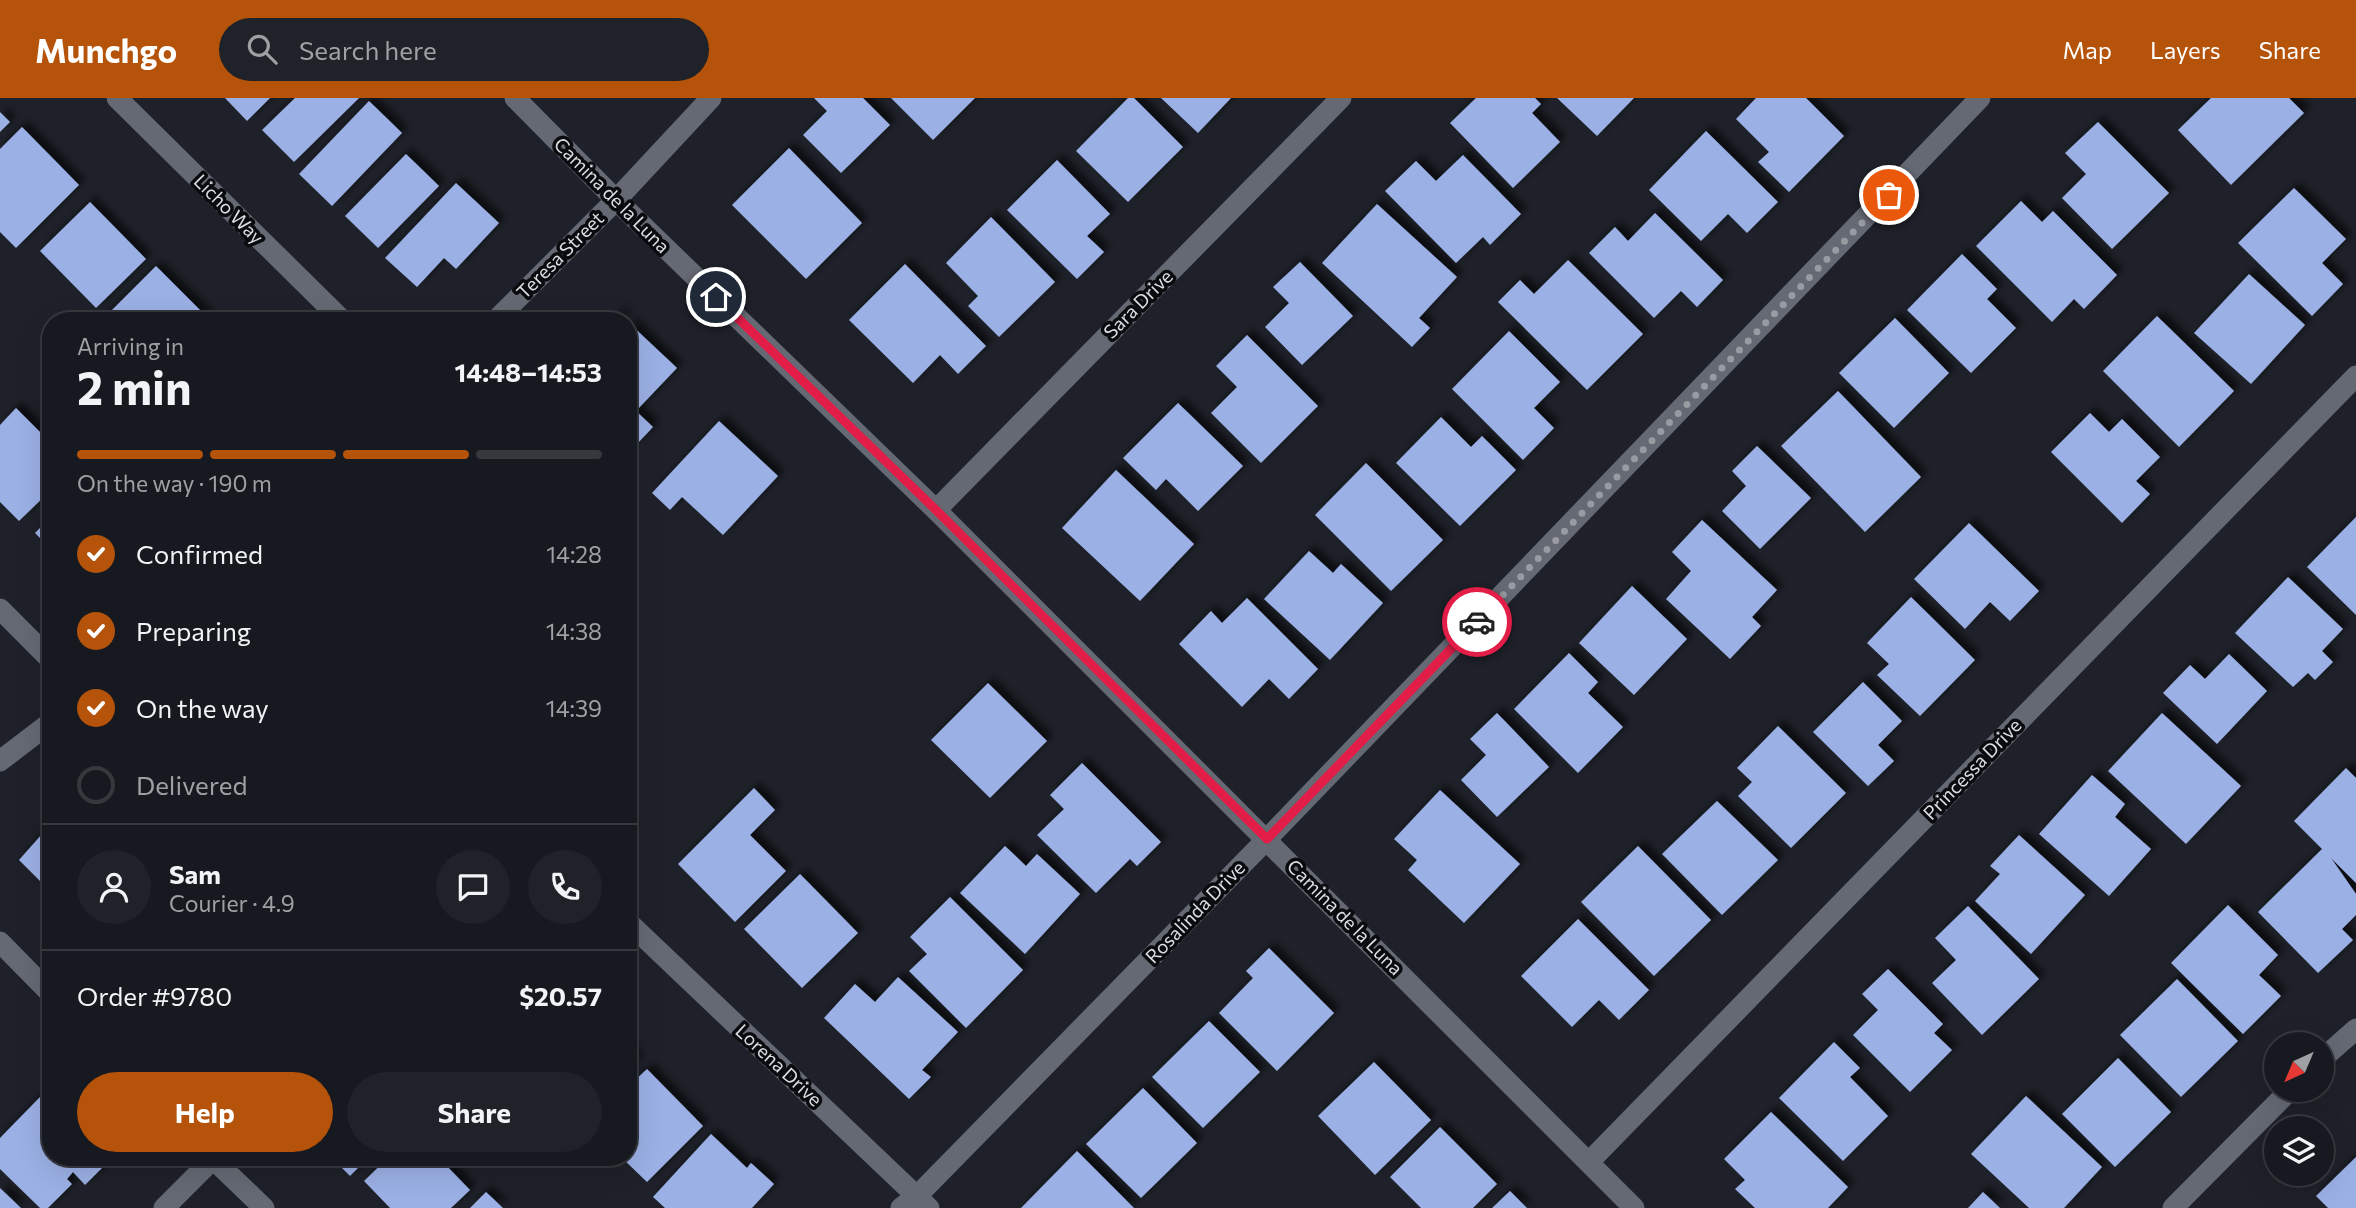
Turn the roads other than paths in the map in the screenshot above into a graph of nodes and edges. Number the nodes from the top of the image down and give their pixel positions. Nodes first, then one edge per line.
1 (117, 98) edge
2 (515, 98) edge
3 (711, 98) edge
4 (1341, 98) edge
5 (1977, 99) edge
6 (616, 200) junction
7 (334, 312) edge
8 (504, 312) edge
9 (2356, 376) edge
10 (936, 510) junction
11 (0, 609) edge
12 (42, 651) edge
13 (42, 729) edge
14 (0, 761) edge
15 (1267, 839) junction
16 (637, 931) edge
17 (0, 942) edge
18 (42, 985) edge
19 (2356, 1028) edge
20 (2334, 1048) edge
21 (2278, 1102) edge
22 (1589, 1162) junction
23 (204, 1166) edge
24 (220, 1166) edge
25 (916, 1204) edge
26 (164, 1208) edge
27 (264, 1208) edge
28 (1634, 1208) edge
29 (2173, 1208) edge

1 - 7 street, Licho Way
2 - 6 street, Camina de la Luna
3 - 6 street, Teresa Street
4 - 10 street, Sara Drive
5 - 15 street, Rosalinda Drive
6 - 8 street, Teresa Street
6 - 10 street, Camina de la Luna
9 - 22 street, Princessa Drive
10 - 15 street, Camina de la Luna
11 - 12 street
13 - 14 street
15 - 22 street, Camina de la Luna
15 - 25 street, Rosalinda Drive
16 - 25 street, Lorena Drive
17 - 18 street
19 - 20 street
21 - 29 street
22 - 28 street, Camina de la Luna
23 - 26 street
24 - 27 street

